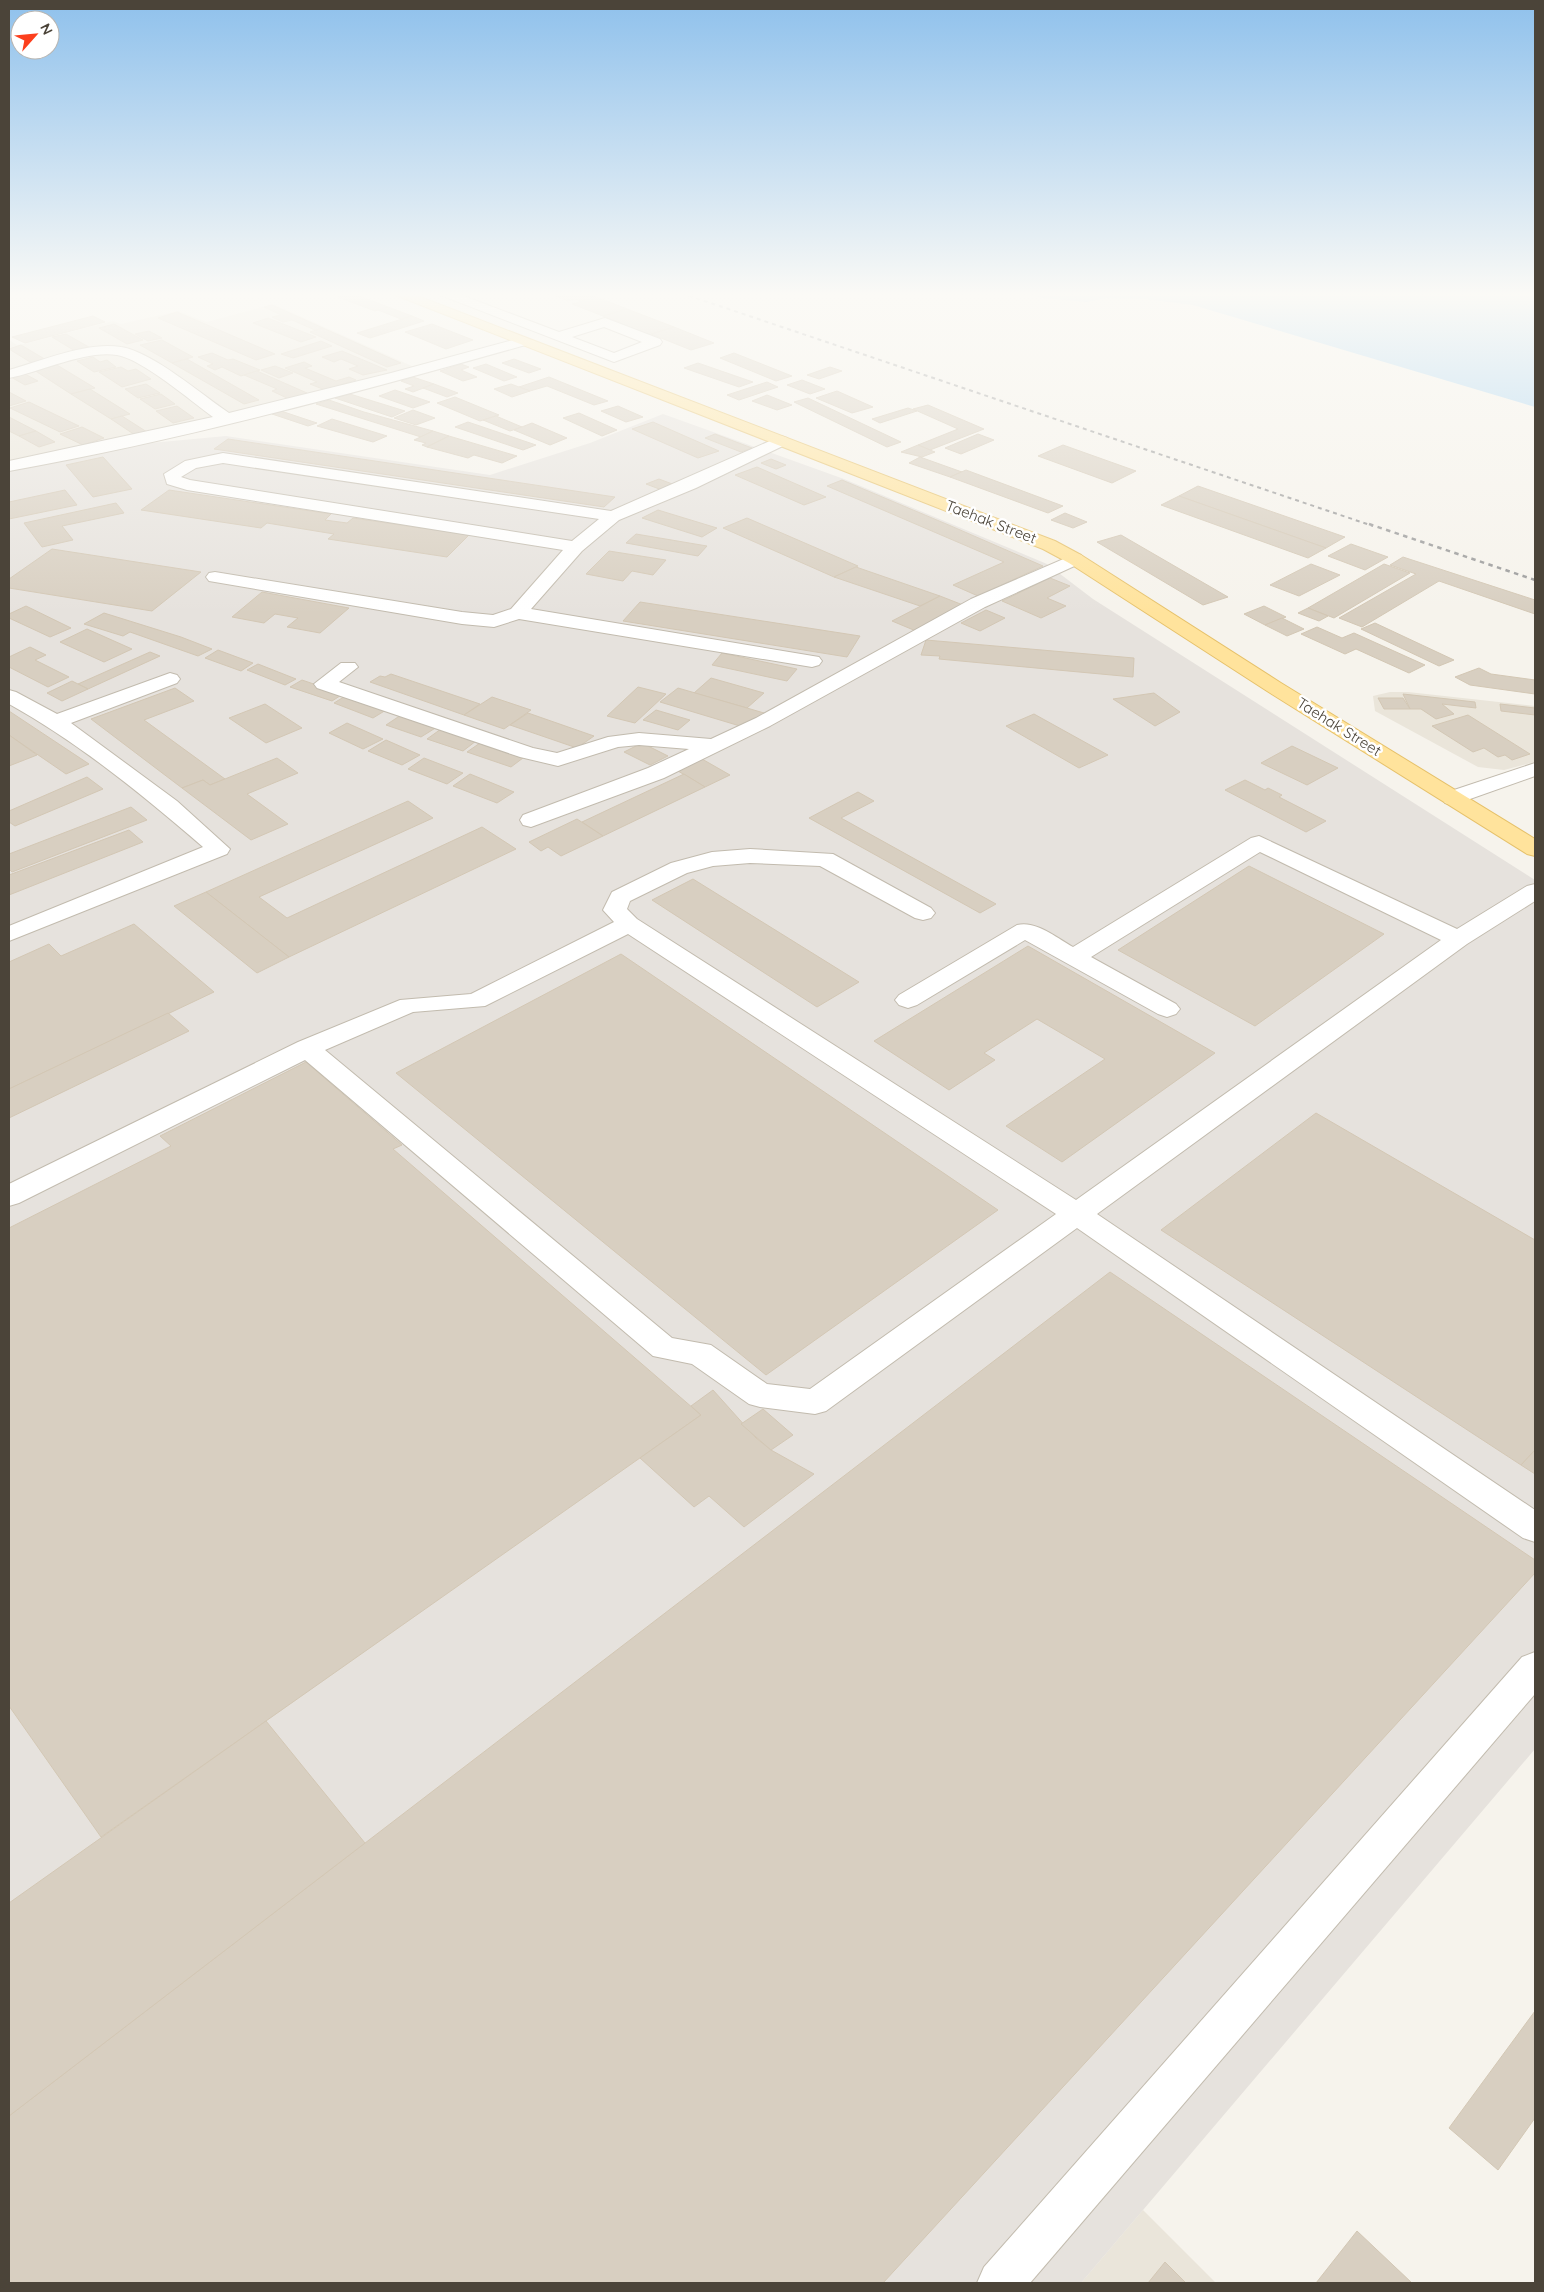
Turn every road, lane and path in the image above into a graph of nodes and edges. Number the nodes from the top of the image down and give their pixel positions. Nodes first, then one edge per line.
1 (199, 400) edge
2 (304, 400) edge
3 (676, 400) edge
4 (227, 419) junction
5 (781, 441) junction
6 (9, 466) edge
7 (613, 516) junction
8 (576, 547) junction
9 (1075, 559) junction
10 (214, 577) dead end
11 (518, 612) junction
12 (812, 661) dead end
13 (348, 667) dead end
14 (170, 679) dead end
15 (9, 696) edge
16 (56, 722) junction
17 (715, 745) junction
18 (1535, 769) edge
19 (1453, 798) junction
20 (531, 820) dead end
21 (1535, 849) edge
22 (1535, 891) edge
23 (923, 913) dead end
24 (629, 924) junction
25 (9, 934) edge
26 (1458, 939) junction
27 (1074, 958) junction
28 (908, 1000) dead end
29 (1167, 1009) dead end
30 (306, 1048) junction
31 (9, 1196) edge
32 (1075, 1213) junction
33 (1535, 1528) edge
34 (1535, 1668) edge
35 (1000, 2283) edge

1 - 4 street
2 - 4 street
3 - 5 main road, Taehak Street
4 - 6 street
5 - 7 street
5 - 9 main road, Taehak Street
7 - 8 street
7 - 8 street
8 - 11 street
9 - 17 street
9 - 19 main road, Taehak Street
10 - 11 street
11 - 12 street
13 - 17 street
14 - 16 street
15 - 16 street
16 - 25 street
17 - 20 street
18 - 19 street
19 - 21 main road, Taehak Street
22 - 26 street
23 - 24 street
24 - 30 street
24 - 32 street
26 - 27 street
26 - 32 street
27 - 28 street
27 - 29 street
30 - 31 street
30 - 32 street
32 - 33 street
34 - 35 street

